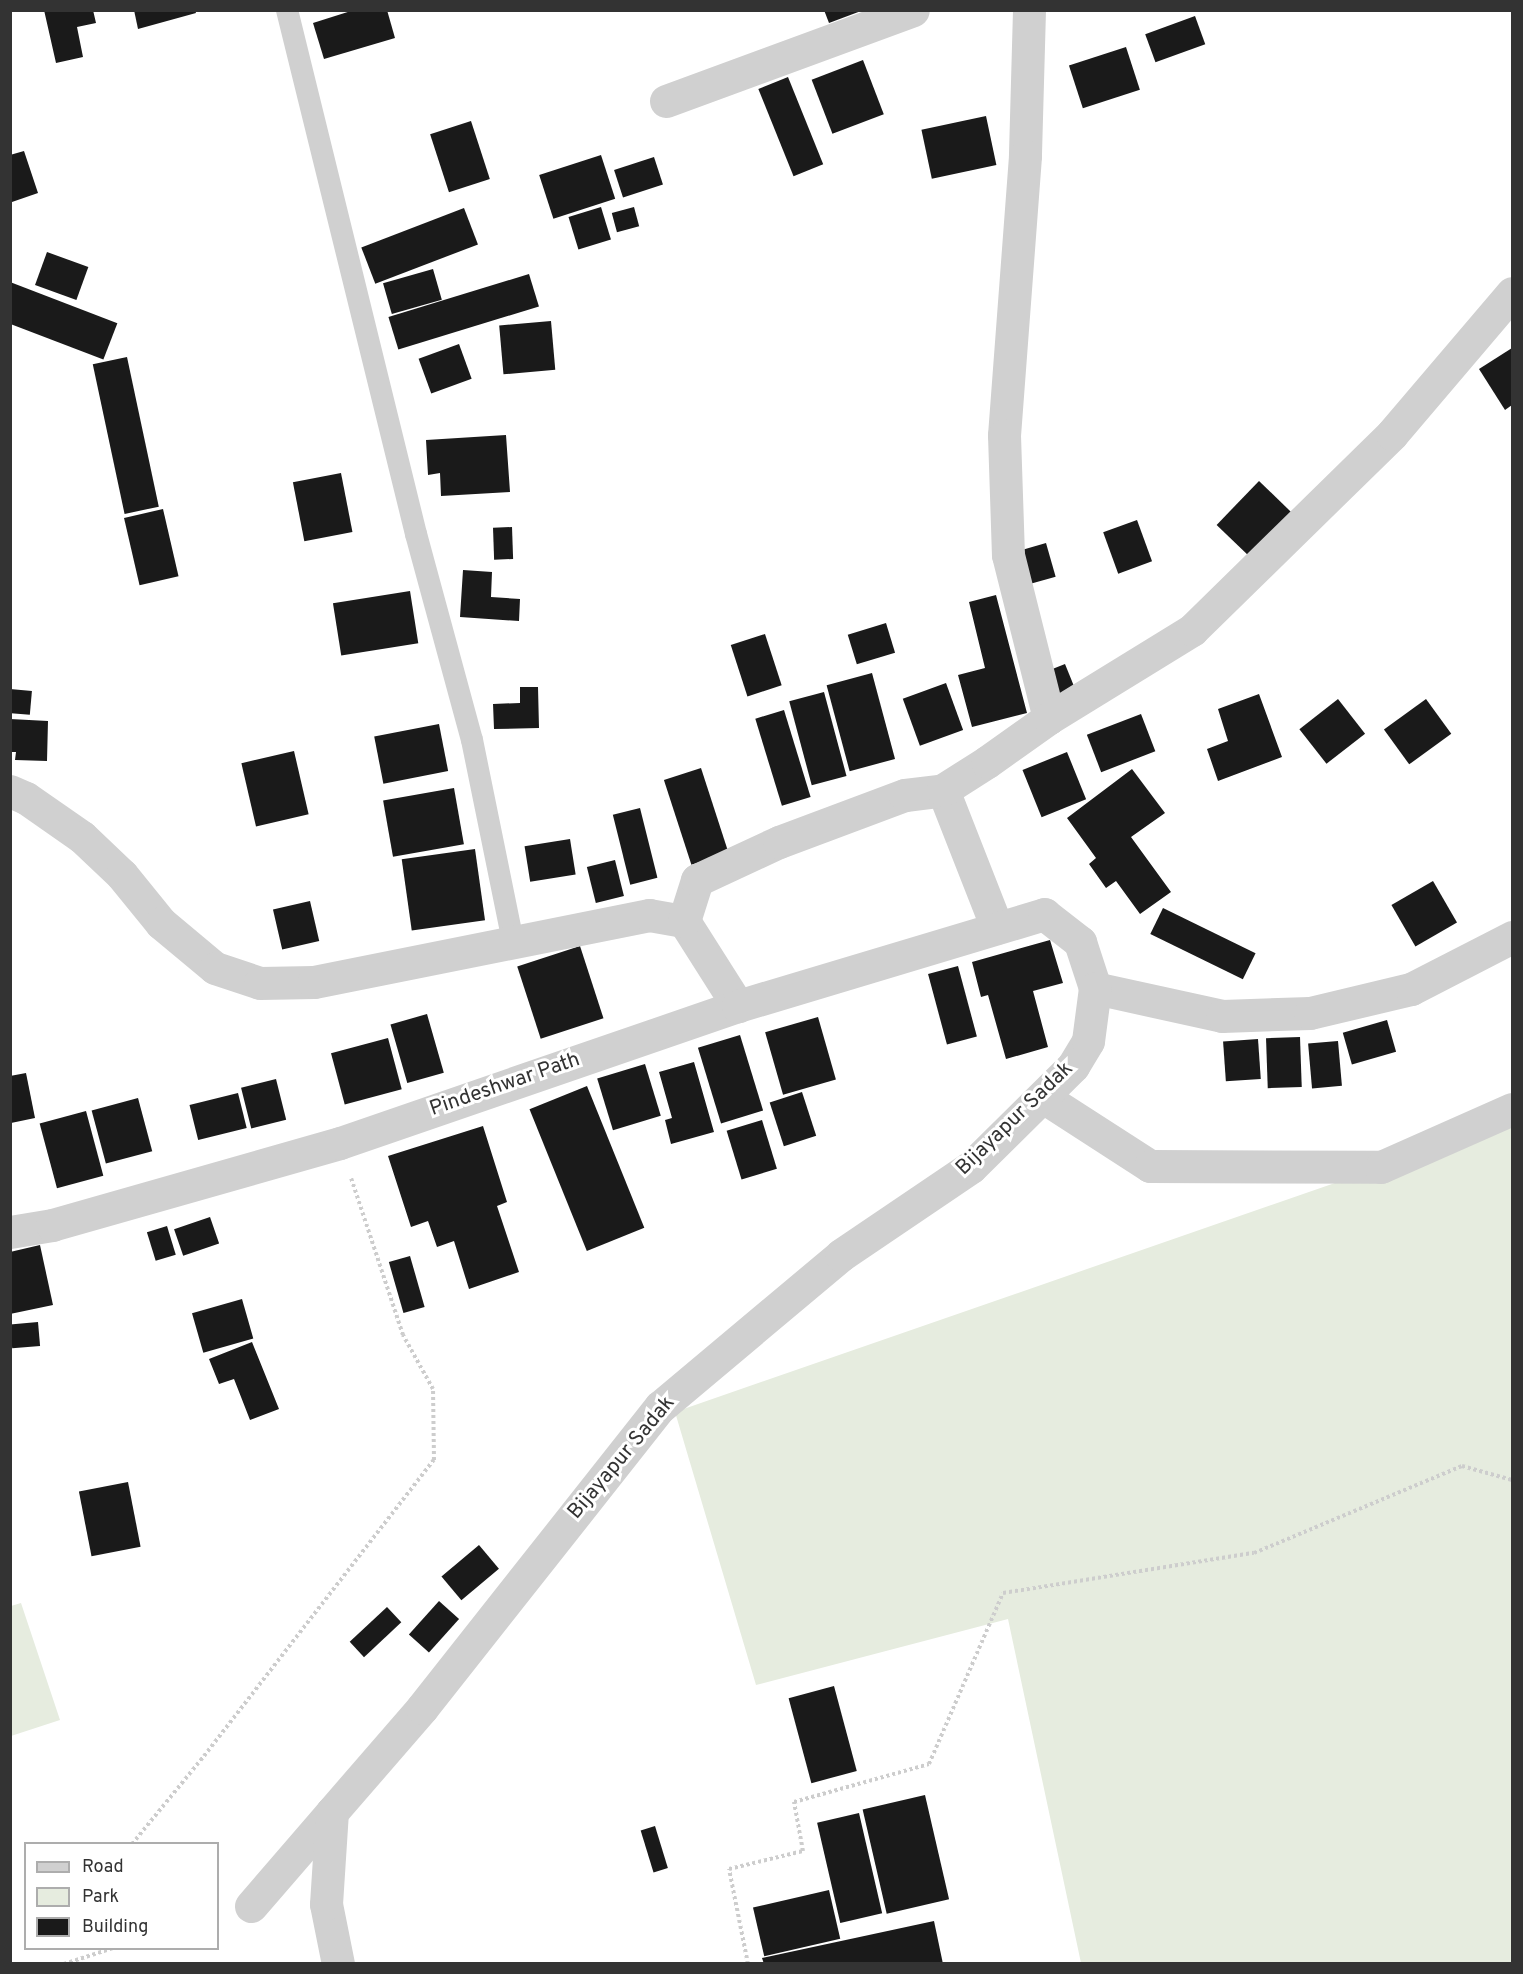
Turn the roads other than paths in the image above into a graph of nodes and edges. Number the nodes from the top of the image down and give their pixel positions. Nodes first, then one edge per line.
1 (287, 10) edge
2 (913, 10) edge
3 (1029, 10) edge
4 (666, 101) dead end
5 (1512, 293) edge
6 (1049, 718) junction
7 (943, 790) junction
8 (10, 791) edge
9 (684, 921) junction
10 (997, 928) junction
11 (1512, 937) edge
12 (513, 941) junction
13 (1095, 988) junction
14 (738, 1006) junction
15 (1042, 1097) junction
16 (1512, 1109) edge
17 (10, 1232) edge
18 (332, 1812) junction
19 (250, 1906) dead end
20 (338, 1964) edge

1 - 12 lane
2 - 4 street
3 - 6 street
5 - 6 street
6 - 7 street
7 - 9 street
7 - 10 street
8 - 12 street
9 - 12 street
9 - 14 street
10 - 13 street, Pindeshwar Path
10 - 14 street, Pindeshwar Path
11 - 13 street
13 - 15 street, Bijayapur Sadak
14 - 17 street, Pindeshwar Path
15 - 16 street
15 - 18 street, Bijayapur Sadak
18 - 19 street, Bijayapur Sadak
18 - 20 street

